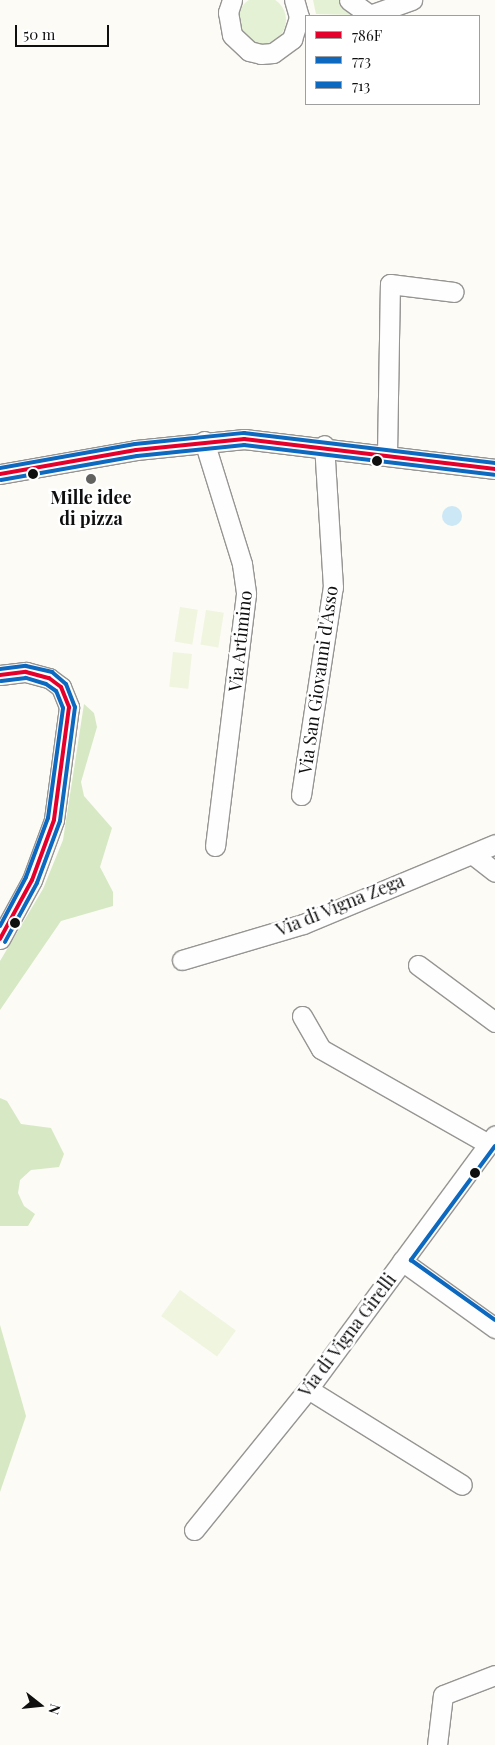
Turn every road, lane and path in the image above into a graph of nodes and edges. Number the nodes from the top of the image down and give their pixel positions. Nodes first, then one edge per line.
1 (231, 0) edge
2 (349, 0) edge
3 (412, 0) edge
4 (300, 11) edge
5 (368, 15) edge
6 (372, 15) edge
7 (454, 292) dead end
8 (204, 441) junction
9 (324, 445) junction
10 (387, 454) junction
11 (495, 469) edge
12 (0, 474) edge
13 (0, 675) edge
14 (302, 795) dead end
15 (495, 844) edge
16 (215, 846) dead end
17 (476, 857) dead end
18 (495, 872) edge
19 (0, 939) edge
20 (182, 960) dead end
21 (418, 965) dead end
22 (302, 1016) dead end
23 (495, 1022) edge
24 (492, 1139) edge
25 (402, 1261) junction
26 (495, 1328) edge
27 (308, 1389) junction
28 (462, 1485) dead end
29 (194, 1530) dead end
30 (495, 1675) edge
31 (437, 1745) edge

1 - 4 street
2 - 5 street
3 - 6 street
7 - 10 street
8 - 9 street
8 - 12 street
8 - 16 street, Via Artimino
9 - 10 street
9 - 14 street, Via San Giovanni d'Asso
10 - 11 street
13 - 19 street
15 - 20 street, Via di Vigna Zega
17 - 18 street
21 - 23 street
22 - 24 street
24 - 25 street, Via di Vigna Girelli
25 - 26 street
25 - 27 street, Via di Vigna Girelli
27 - 28 street
27 - 29 street, Via di Vigna Girelli
30 - 31 street

